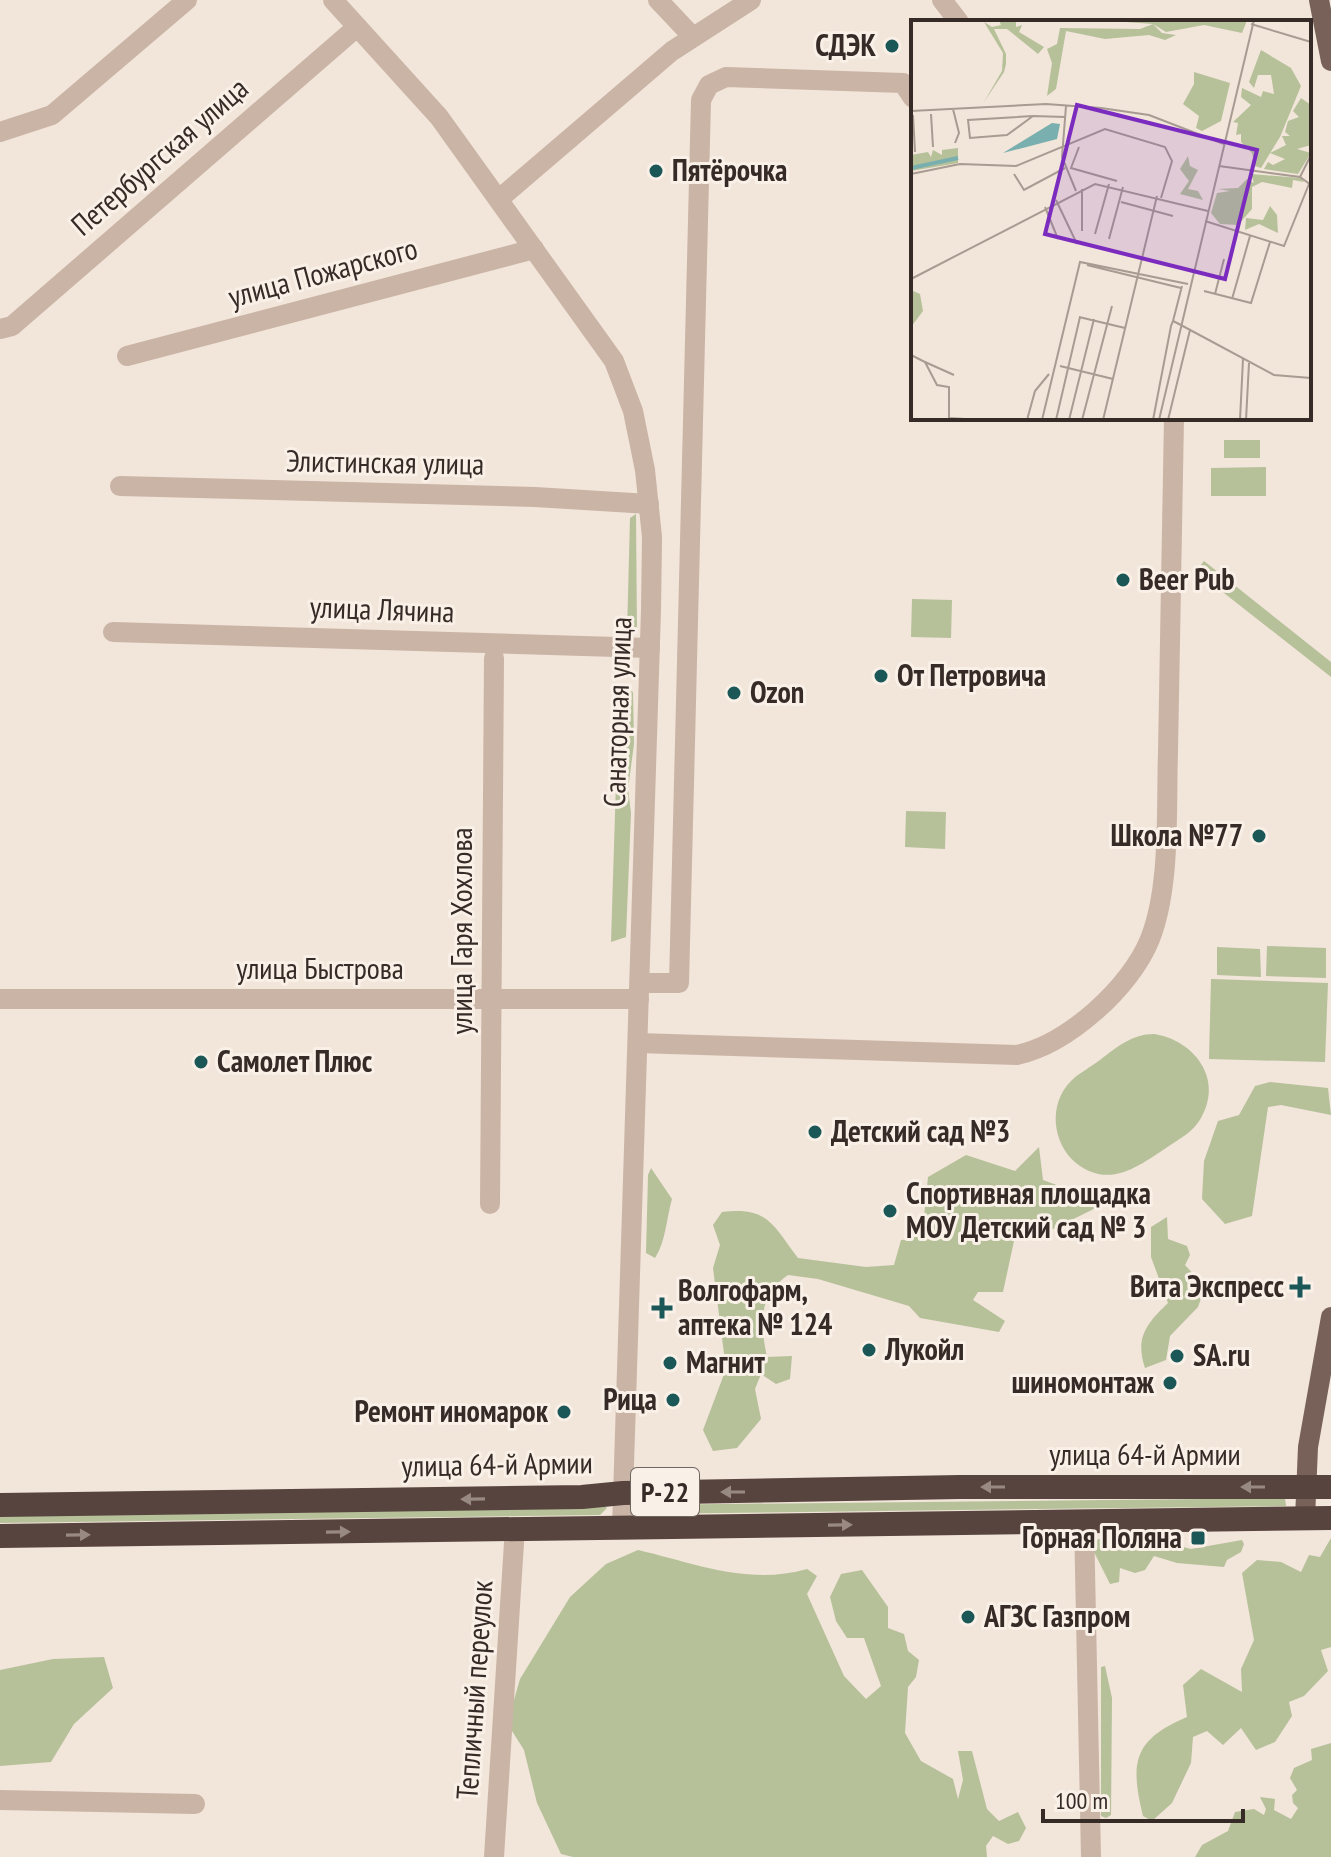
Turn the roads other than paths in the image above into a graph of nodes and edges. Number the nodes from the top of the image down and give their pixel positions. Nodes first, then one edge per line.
1 (187, 0) edge
2 (333, 0) edge
3 (658, 0) edge
4 (751, 0) edge
5 (942, 0) edge
6 (1319, 0) edge
7 (957, 20) edge
8 (357, 27) junction
9 (692, 36) junction
10 (1331, 61) edge
11 (911, 95) edge
12 (0, 132) edge
13 (499, 199) junction
14 (534, 249) junction
15 (0, 329) edge
16 (127, 356) dead end
17 (1174, 420) edge
18 (120, 486) dead end
19 (649, 504) junction
20 (113, 632) dead end
21 (650, 648) junction
22 (494, 658) dead end
23 (646, 753) junction
24 (683, 755) junction
25 (640, 991) junction
26 (0, 999) edge
27 (491, 999) junction
28 (638, 1043) junction
29 (490, 1204) dead end
30 (1331, 1317) edge
31 (1305, 1487) junction
32 (1331, 1487) edge
33 (623, 1493) junction
34 (0, 1505) edge
35 (1331, 1518) edge
36 (1305, 1519) junction
37 (1084, 1522) junction
38 (515, 1527) junction
39 (622, 1528) junction
40 (0, 1536) edge
41 (0, 1800) edge
42 (195, 1804) dead end
43 (494, 1857) edge
44 (1091, 1857) edge

1 - 12 street
2 - 8 street, Санаторная улица
3 - 9 street
4 - 9 street
5 - 7 street
6 - 10 main road
8 - 13 street, Санаторная улица
8 - 15 street, Петербургская улица
9 - 13 street
11 - 24 street
13 - 14 street, Санаторная улица
14 - 16 street, улица Пожарского
14 - 19 street, Санаторная улица
17 - 28 street
18 - 19 street, Элистинская улица
19 - 21 street, Санаторная улица
20 - 21 street, улица Лячина
21 - 23 street, Санаторная улица
22 - 27 street, улица Гаря Хохлова
23 - 24 street
23 - 25 street, Санаторная улица
24 - 25 street, улица Быстрова
25 - 27 street, улица Быстрова
25 - 28 street, Санаторная улица
26 - 27 street, улица Быстрова
27 - 29 street, улица Гаря Хохлова
28 - 33 street, Санаторная улица
30 - 31 main road
31 - 32 highway, улица 64-й Армии / Р-22
31 -> 33 highway, улица 64-й Армии / Р-22
31 - 36 main road
33 -> 34 highway, улица 64-й Армии / Р-22
33 - 39 street, Санаторная улица
35 - 36 highway, улица 64-й Армии / Р-22
36 - 37 highway, улица 64-й Армии / Р-22
39 -> 37 highway, улица 64-й Армии / Р-22
37 - 44 street
38 - 39 highway, улица 64-й Армии / Р-22
40 -> 38 highway, улица 64-й Армии / Р-22
38 - 43 street, Тепличный переулок
41 - 42 street

